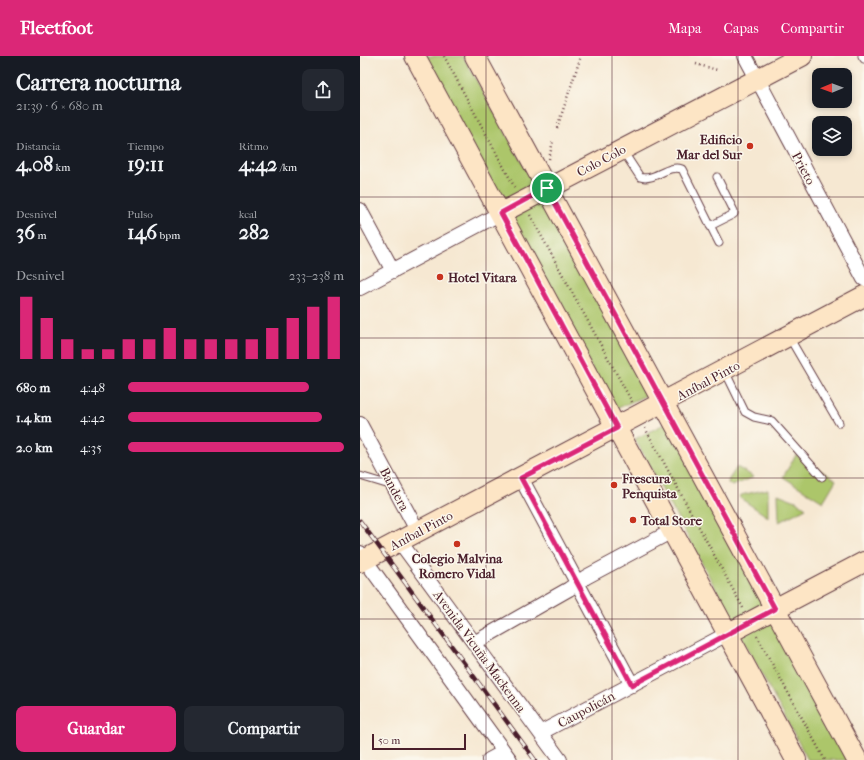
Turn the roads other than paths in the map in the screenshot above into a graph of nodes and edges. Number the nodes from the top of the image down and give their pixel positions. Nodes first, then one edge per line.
1 (415, 56) edge
2 (475, 56) edge
3 (745, 56) edge
4 (802, 56) edge
5 (862, 56) edge
6 (864, 59) edge
7 (757, 79) junction
8 (621, 149) junction
9 (716, 177) dead end
10 (547, 188) junction
11 (360, 210) edge
12 (501, 213) junction
13 (710, 226) junction
14 (719, 243) dead end
15 (393, 270) junction
16 (864, 279) edge
17 (360, 288) edge
18 (864, 296) edge
19 (789, 336) junction
20 (724, 371) junction
21 (663, 403) junction
22 (360, 424) edge
23 (839, 424) dead end
24 (617, 428) junction
25 (360, 476) edge
26 (822, 477) dead end
27 (521, 478) junction
28 (393, 486) junction
29 (672, 531) junction
30 (418, 532) junction
31 (400, 542) junction
32 (362, 558) edge
33 (864, 562) edge
34 (577, 583) junction
35 (775, 609) junction
36 (727, 634) junction
37 (474, 643) junction
38 (632, 685) junction
39 (540, 733) junction
40 (508, 756) edge
41 (489, 760) edge
42 (560, 760) edge
43 (796, 760) edge
44 (857, 760) edge

1 - 12 main road
2 - 10 main road
3 - 7 street, Prieto
4 - 7 main road, Colo Colo
5 - 6 lane
7 - 8 main road, Colo Colo
7 - 16 street, Prieto
8 - 10 main road, Colo Colo
8 - 13 lane
9 - 13 lane
10 - 12 main road, Colo Colo
10 - 21 main road
11 - 15 street
12 - 15 street, Colo Colo
12 - 24 main road
13 - 14 lane
15 - 17 street, Colo Colo
18 - 19 main road, Aníbal Pinto
19 - 20 main road, Aníbal Pinto
19 - 23 lane
20 - 21 main road, Aníbal Pinto
20 - 26 lane
21 - 24 main road, Aníbal Pinto
21 - 35 main road
22 - 28 street, Bandera
24 - 27 main road, Aníbal Pinto
24 - 29 main road
25 - 28 lane
27 - 30 main road, Aníbal Pinto
27 - 34 street
28 - 30 street, Bandera
29 - 34 street
29 - 36 main road
30 - 31 main road, Aníbal Pinto
31 - 32 main road, Aníbal Pinto
31 - 37 street, Avenida Vicuña Mackenna
32 - 40 street
33 - 35 main road, Caupolicán
34 - 37 street
34 - 38 street
35 - 36 main road, Caupolicán
35 - 44 main road
36 - 38 street, Caupolicán
36 - 43 main road
37 - 39 street, Avenida Vicuña Mackenna
38 - 39 street, Caupolicán
39 - 42 street, Avenida Vicuña Mackenna
40 - 41 street

